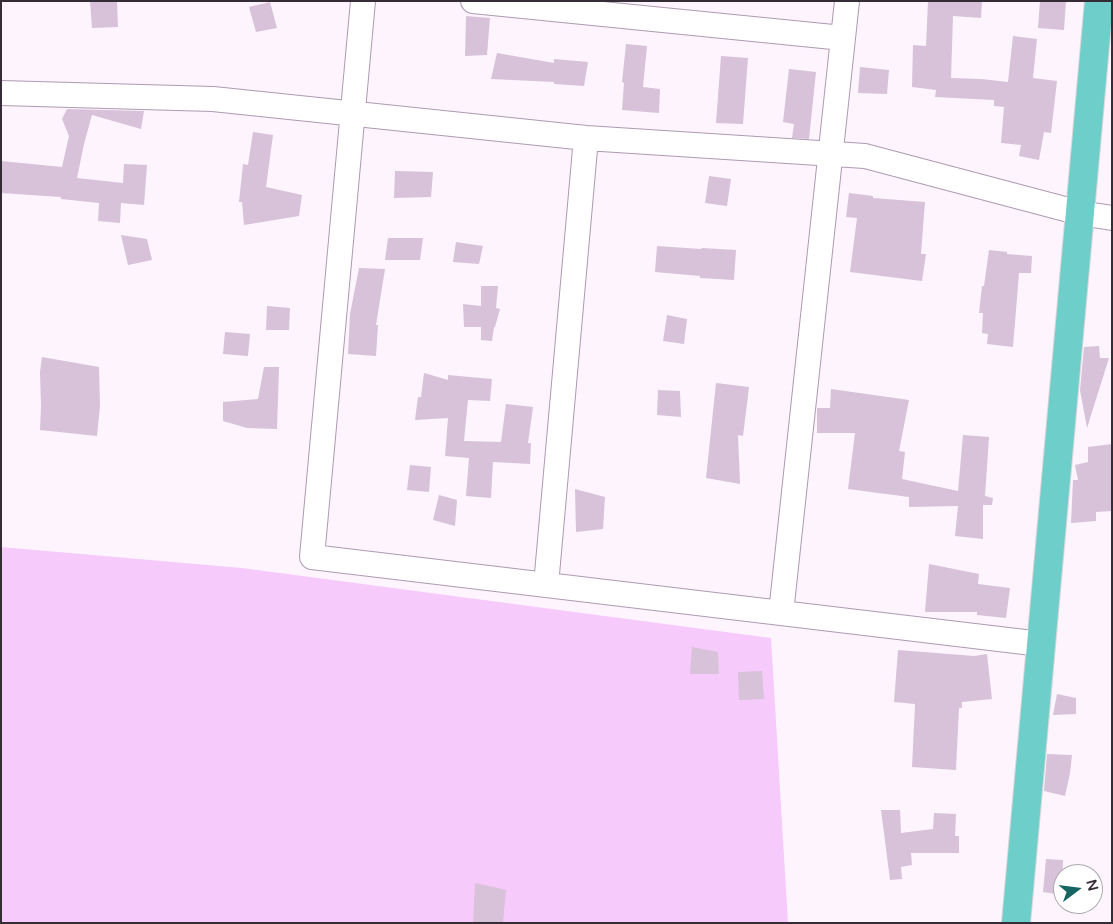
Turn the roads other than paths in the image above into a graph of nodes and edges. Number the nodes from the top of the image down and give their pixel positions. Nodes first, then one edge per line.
1 (363, 1) edge
2 (473, 1) edge
3 (847, 1) edge
4 (1099, 1) edge
5 (599, 7) edge
6 (843, 38) junction
7 (1, 93) edge
8 (352, 114) junction
9 (586, 138) junction
10 (830, 154) junction
11 (1080, 214) junction
12 (1112, 218) edge
13 (546, 585) junction
14 (781, 613) junction
15 (1041, 644) junction
16 (1016, 923) edge

1 - 8 street
2 - 5 street
3 - 6 street
4 - 11 highway
5 - 6 street
6 - 10 street
7 - 8 street
8 - 9 street
8 - 13 street
9 - 10 street
9 - 13 street
10 - 11 street
10 - 14 street
11 - 12 street
11 - 15 highway
13 - 14 street
14 - 15 street
15 - 16 highway

